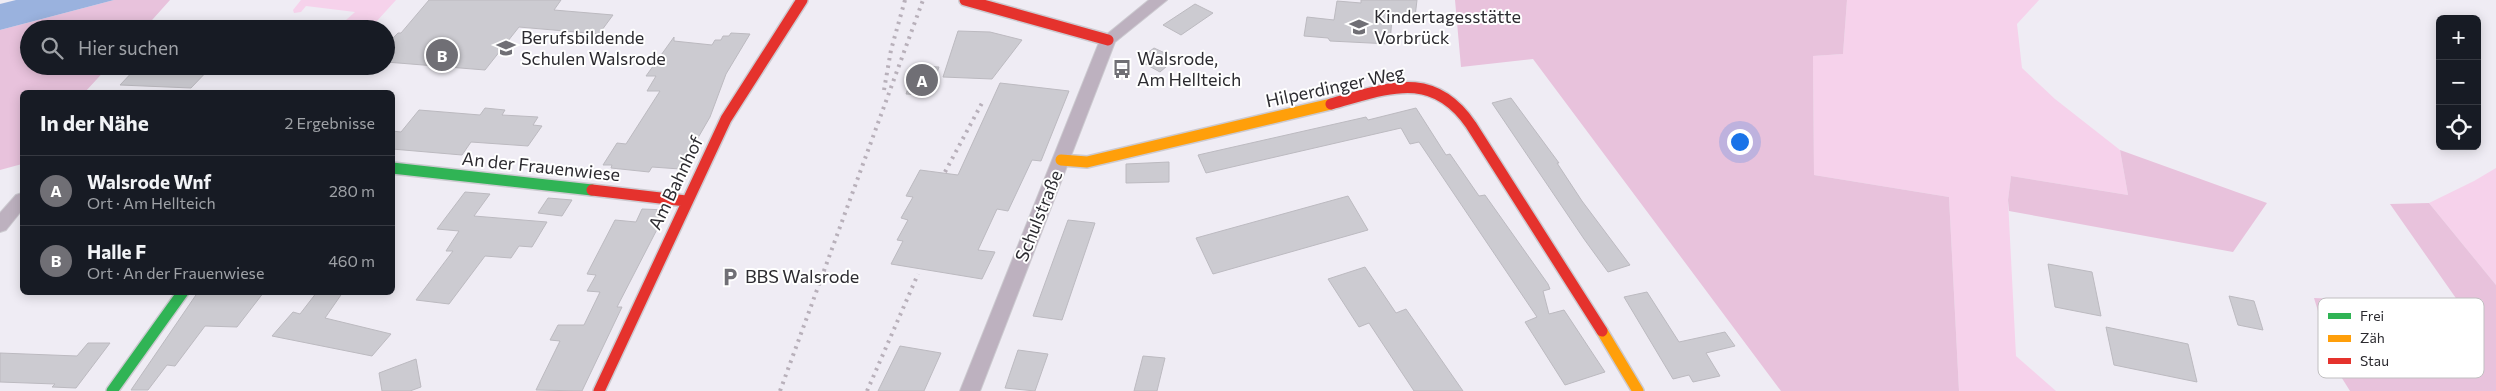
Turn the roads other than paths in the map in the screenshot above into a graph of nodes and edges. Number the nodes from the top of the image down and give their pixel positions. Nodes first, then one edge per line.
1 (802, 0) edge
2 (965, 0) edge
3 (1159, 0) edge
4 (1108, 40) junction
5 (1061, 160) junction
6 (395, 168) edge
7 (20, 201) edge
8 (686, 202) junction
9 (0, 225) edge
10 (180, 295) edge
11 (112, 391) edge
12 (598, 391) edge
13 (970, 391) edge
14 (1638, 391) edge

1 - 8 street, Am Bahnhof
2 - 4 street
3 - 4 street
4 - 5 street, Schulstraße
5 - 13 street, Schulstraße
5 - 14 street, Hilperdinger Weg
6 - 8 street, An der Frauenwiese
7 - 9 street
8 - 12 street, Am Bahnhof
10 - 11 street

